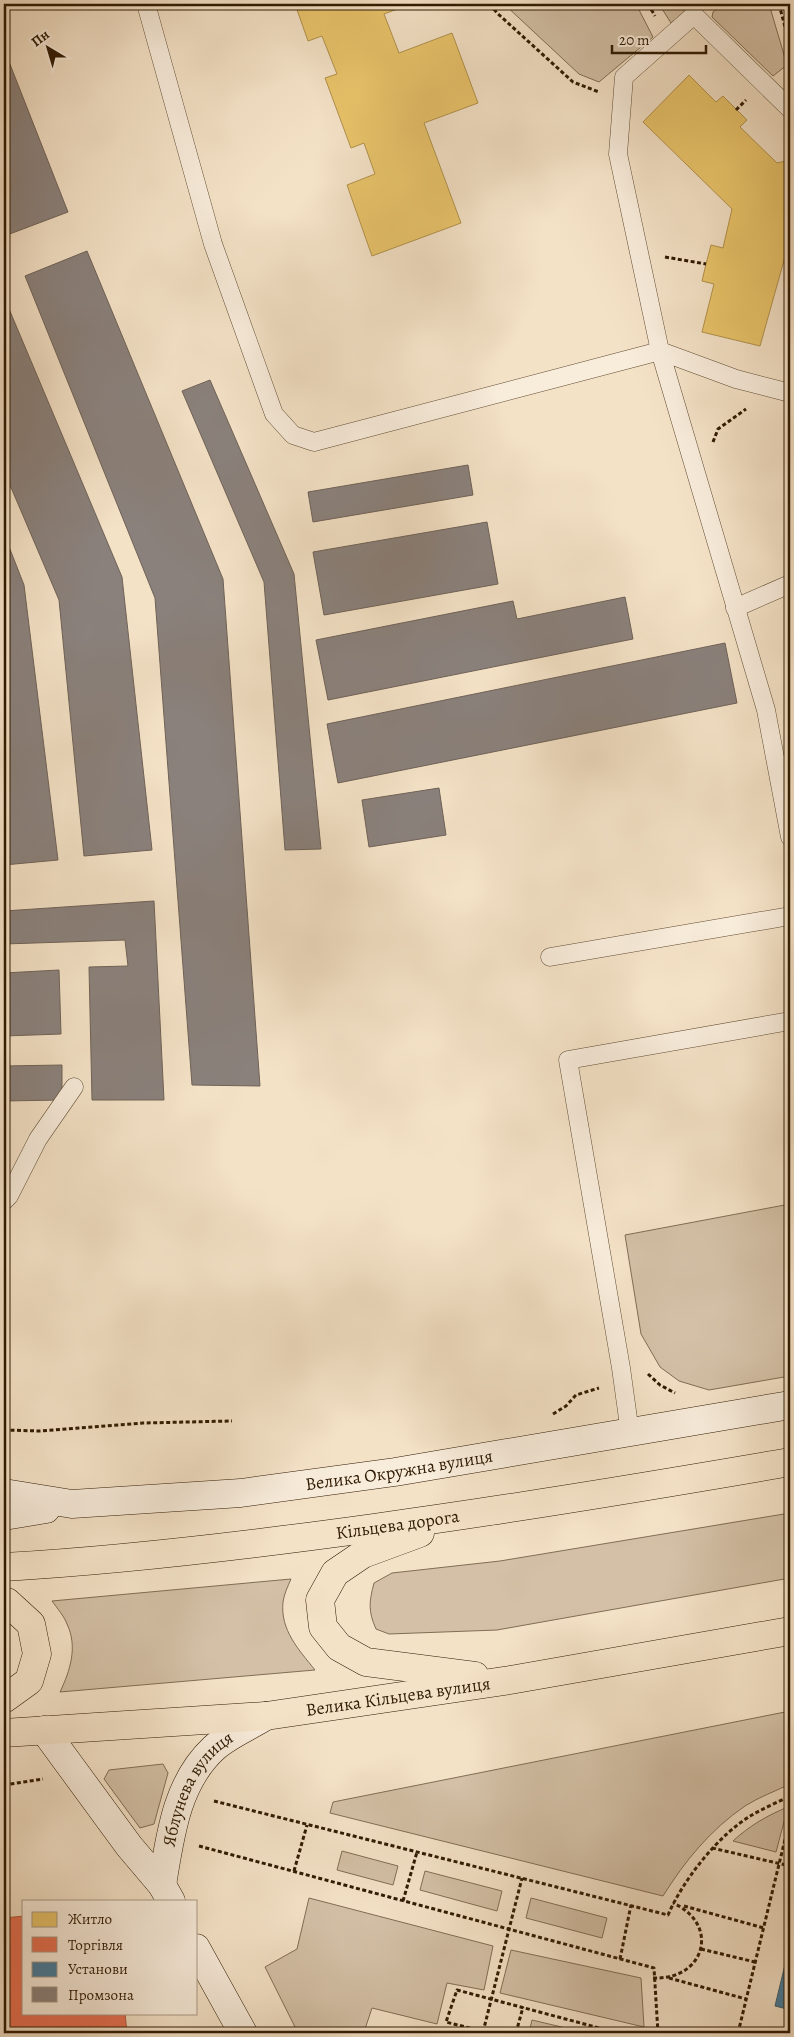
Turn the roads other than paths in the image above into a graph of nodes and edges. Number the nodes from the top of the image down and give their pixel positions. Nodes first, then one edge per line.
1 (146, 4) edge
2 (790, 108) edge
3 (660, 351) junction
4 (790, 393) edge
5 (790, 584) edge
6 (735, 608) junction
7 (790, 837) edge
8 (790, 916) edge
9 (550, 957) dead end
10 (790, 1021) edge
11 (74, 1087) dead end
12 (4, 1201) edge
13 (790, 1405) edge
14 (630, 1433) junction
15 (790, 1462) edge
16 (4, 1493) edge
17 (72, 1504) junction
18 (474, 1514) junction
19 (4, 1516) edge
20 (4, 1567) edge
21 (4, 1601) edge
22 (790, 1631) edge
23 (510, 1680) junction
24 (4, 1699) edge
25 (266, 1716) junction
26 (44, 1730) junction
27 (4, 1733) edge
28 (166, 1893) edge
29 (198, 1952) edge
30 (243, 2033) edge

1 - 3 lane
2 - 3 lane
3 - 4 lane
3 - 6 lane
5 - 6 lane
6 - 7 lane
8 - 9 lane
10 - 14 lane
11 - 12 lane
13 - 14 street, Велика Окружна вулиця
14 - 17 street, Велика Окружна вулиця
15 - 18 highway, Кільцева дорога
16 - 17 street, Велика Окружна вулиця
17 - 19 street
18 - 20 highway, Кільцева дорога
18 - 23 highway
21 - 24 highway
22 - 23 highway, Велика Кільцева вулиця
23 - 25 highway, Велика Кільцева вулиця
25 - 26 highway, Велика Кільцева вулиця
25 - 28 street, Яблунева вулиця
26 - 27 highway, Велика Кільцева вулиця
26 - 28 street, Яблунева вулиця
29 - 30 street

